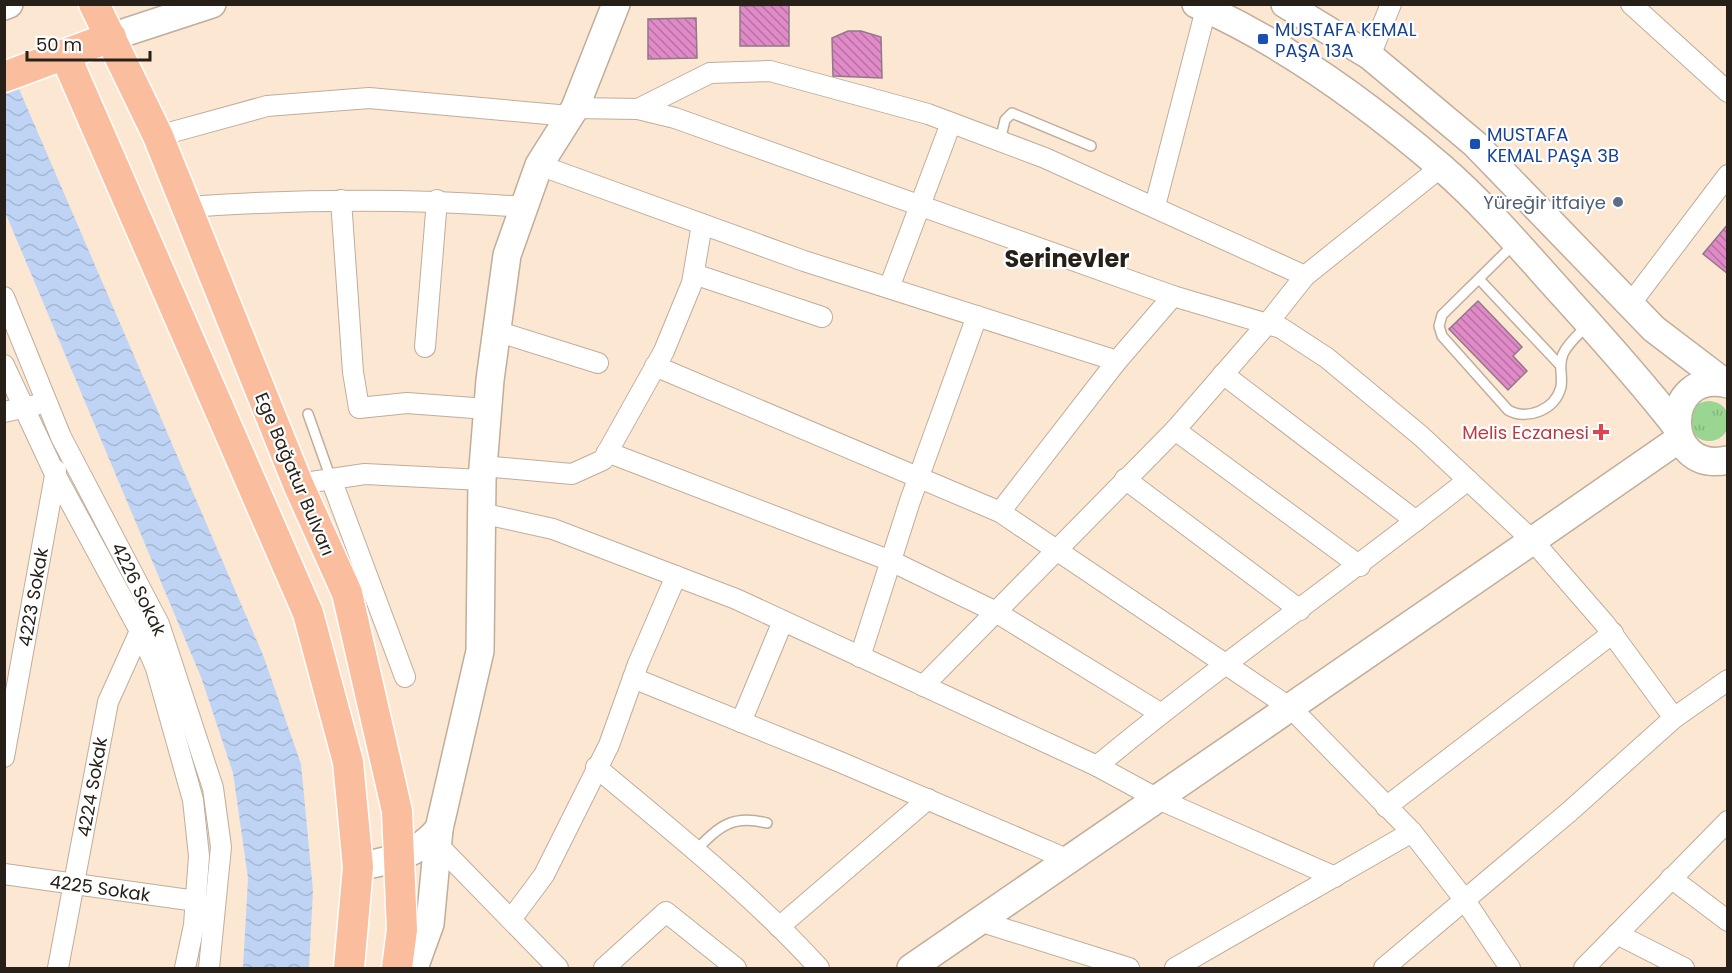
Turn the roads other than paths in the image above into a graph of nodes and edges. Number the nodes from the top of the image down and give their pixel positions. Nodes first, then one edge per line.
1 (9, 4) edge
2 (94, 4) edge
3 (212, 4) edge
4 (616, 4) edge
5 (1285, 4) edge
6 (1390, 4) edge
7 (1631, 4) edge
8 (4, 6) edge
9 (1201, 7) edge
10 (111, 37) junction
11 (65, 55) junction
12 (1370, 56) junction
13 (4, 77) edge
14 (1728, 92) edge
15 (638, 110) junction
16 (573, 112) junction
17 (951, 123) junction
18 (158, 136) junction
19 (1000, 141) junction
20 (1091, 146) dead end
21 (539, 165) junction
22 (1441, 167) junction
23 (1728, 176) edge
24 (341, 200) junction
25 (437, 200) junction
26 (920, 205) junction
27 (1155, 206) junction
28 (187, 207) junction
29 (524, 207) junction
30 (702, 224) junction
31 (1516, 242) junction
32 (694, 274) junction
33 (1305, 276) junction
34 (1479, 279) junction
35 (889, 288) junction
36 (1173, 296) junction
37 (4, 297) edge
38 (1631, 303) junction
39 (977, 316) junction
40 (822, 317) dead end
41 (1267, 324) junction
42 (1589, 324) junction
43 (496, 331) junction
44 (425, 347) dead end
45 (1117, 361) junction
46 (598, 363) dead end
47 (1559, 364) junction
48 (4, 365) edge
49 (655, 366) junction
50 (1223, 374) junction
51 (1726, 384) edge
52 (48, 403) junction
53 (487, 409) junction
54 (14, 410) edge
55 (308, 414) dead end
56 (1174, 430) junction
57 (1678, 432) junction
58 (61, 437) junction
59 (607, 452) junction
60 (1722, 465) edge
61 (482, 473) junction
62 (55, 474) junction
63 (331, 479) junction
64 (918, 479) junction
65 (1125, 479) junction
66 (1468, 480) junction
67 (298, 484) junction
68 (1000, 512) junction
69 (481, 513) junction
70 (1416, 521) junction
71 (1533, 541) junction
72 (1056, 549) junction
73 (891, 561) junction
74 (1360, 566) junction
75 (676, 576) junction
76 (1300, 610) junction
77 (994, 611) junction
78 (783, 621) junction
79 (159, 624) junction
80 (140, 631) junction
81 (1613, 633) junction
82 (860, 657) junction
83 (1226, 666) junction
84 (405, 677) dead end
85 (633, 678) junction
86 (1727, 681) edge
87 (924, 686) junction
88 (1292, 709) junction
89 (1160, 713) junction
90 (1674, 718) junction
91 (741, 722) junction
92 (4, 757) edge
93 (1097, 766) junction
94 (596, 767) junction
95 (1156, 798) junction
96 (928, 799) junction
97 (1386, 807) junction
98 (1728, 821) edge
99 (767, 823) dead end
100 (1412, 832) junction
101 (438, 837) junction
102 (695, 851) junction
103 (399, 859) junction
104 (1069, 860) junction
105 (358, 867) junction
106 (4, 874) edge
107 (1335, 877) junction
108 (1671, 878) junction
109 (74, 886) junction
110 (1464, 899) junction
111 (196, 901) junction
112 (512, 918) junction
113 (979, 921) junction
114 (1728, 921) edge
115 (779, 927) junction
116 (1617, 934) junction
117 (58, 969) edge
118 (185, 969) edge
119 (209, 969) edge
120 (349, 969) edge
121 (397, 969) edge
122 (414, 969) edge
123 (558, 969) edge
124 (604, 969) edge
125 (736, 969) edge
126 (819, 969) edge
127 (911, 969) edge
128 (1129, 969) edge
129 (1175, 969) edge
130 (1384, 969) edge
131 (1509, 969) edge
132 (1584, 969) edge
133 (1684, 969) edge

1 - 8 main road
2 - 10 main road, Ege Bağatur Bulvarı
3 - 10 main road
4 - 16 main road
5 - 12 main road
6 - 12 street
7 - 14 street
9 - 22 main road
9 - 27 street
10 - 11 main road
10 - 18 main road, Ege Bağatur Bulvarı
11 - 13 main road
11 - 105 main road
12 - 38 main road
15 - 16 street
15 - 17 street
15 - 26 street
16 - 18 street
16 - 21 main road
17 - 19 street
17 - 26 street
18 - 28 main road, Ege Bağatur Bulvarı
19 - 20 lane
19 - 27 street
21 - 29 main road
21 - 30 street
22 - 31 main road
22 - 33 street
23 - 38 street
24 - 25 street
24 - 28 street
24 - 53 street
25 - 29 street
25 - 44 street
26 - 35 street
26 - 36 street
27 - 33 street
28 - 67 main road, Ege Bağatur Bulvarı
29 - 43 main road
30 - 32 street
30 - 35 street
31 - 34 lane
31 - 42 main road
32 - 40 street
32 - 49 street
33 - 41 street
34 - 47 lane
34 - 47 lane
35 - 39 street
36 - 41 street
36 - 45 street
37 - 52 street, 4226 Sokak
38 - 51 main road
39 - 45 street
39 - 64 street
41 - 50 street
41 - 66 street
42 - 47 lane
42 - 57 main road
43 - 46 street
43 - 53 main road
45 - 68 street
48 - 54 street
49 - 59 street
49 - 64 street
50 - 56 street
50 - 70 street
51 - 57 main road
52 - 54 street
52 - 58 street, 4226 Sokak
53 - 61 main road
54 - 62 street
55 - 63 lane
56 - 65 street
56 - 74 street
57 - 60 main road
57 - 71 main road
58 - 62 street, 4223 Sokak
58 - 79 street, 4226 Sokak
59 - 61 street
59 - 73 street
61 - 63 street
61 - 69 main road
62 - 80 street
62 - 92 street, 4223 Sokak
63 - 67 street
63 - 84 street
64 - 68 street
64 - 73 street
65 - 72 street
65 - 76 street
66 - 70 street
66 - 71 street
67 - 103 main road, Ege Bağatur Bulvarı
68 - 72 street
69 - 75 street
69 - 101 main road
70 - 74 street
71 - 81 street
71 - 88 main road
72 - 77 street
72 - 83 street
73 - 77 street
73 - 82 street
74 - 76 street
75 - 78 street
75 - 85 street
76 - 83 street
77 - 87 street
77 - 89 street
78 - 82 street
78 - 91 street
79 - 80 street
79 - 119 street, 4226 Sokak
80 - 109 street, 4224 Sokak
80 - 111 street
81 - 90 street
81 - 97 street
82 - 87 street
83 - 88 street
83 - 89 street
85 - 91 street
85 - 94 street
86 - 90 street
87 - 93 street
88 - 95 main road
88 - 97 street
89 - 93 street
90 - 110 street
91 - 96 street
93 - 95 street
94 - 102 street
94 - 112 street
95 - 104 main road
95 - 107 street
96 - 104 street
96 - 115 street
97 - 100 street
98 - 108 street
99 - 102 lane
100 - 107 street
100 - 110 street
101 - 103 main road
101 - 112 street
101 - 122 main road
102 - 115 street
103 - 105 main road
103 - 121 main road, Ege Bağatur Bulvarı
104 - 113 main road
105 - 120 main road
106 - 109 street, 4225 Sokak
107 - 129 street
108 - 114 street
108 - 116 street
109 - 111 street, 4225 Sokak
109 - 117 street, 4224 Sokak
110 - 130 street
110 - 131 street
111 - 118 street
112 - 123 street
113 - 127 main road
113 - 128 street
115 - 126 street
116 - 132 street
116 - 133 street
124 - 125 street

